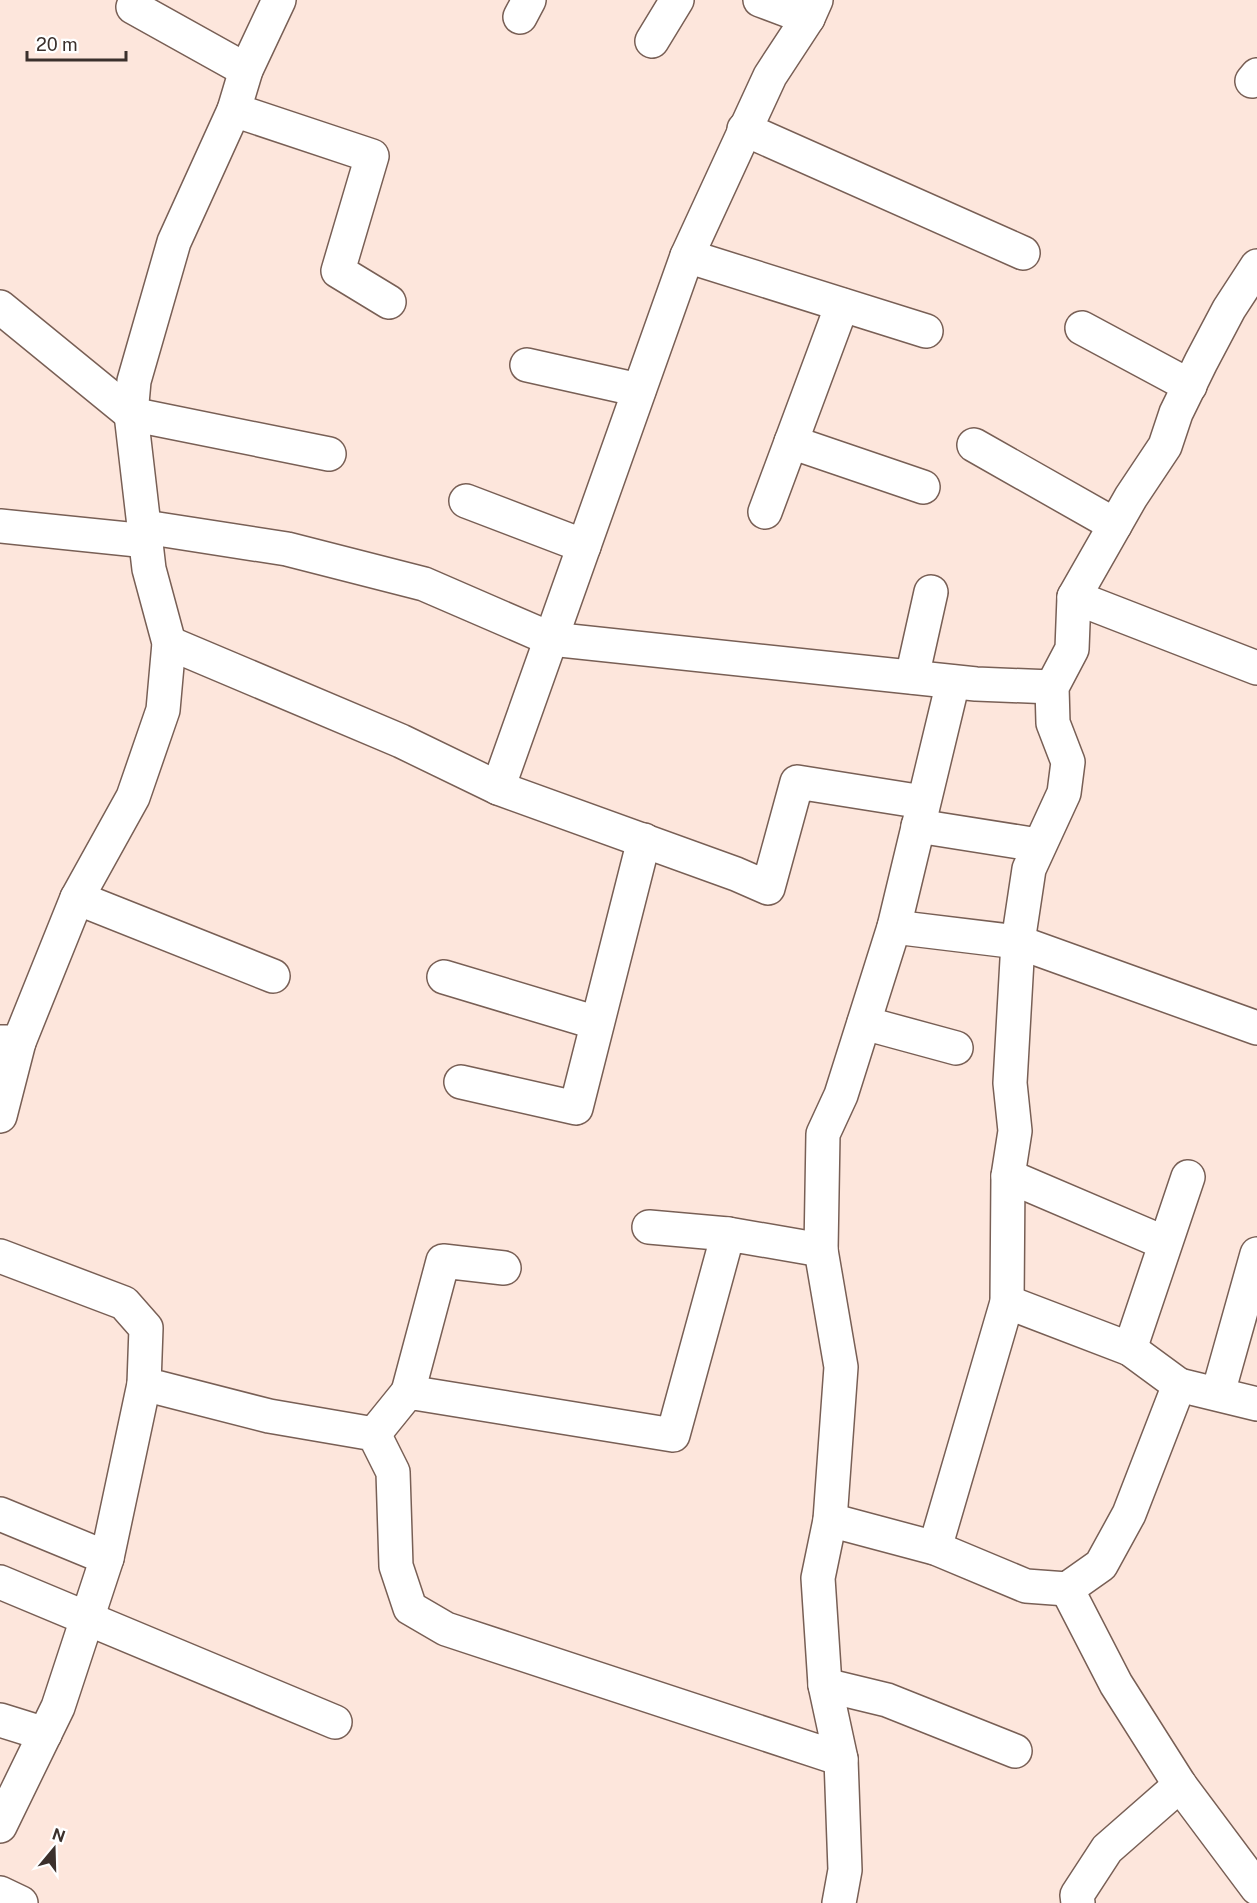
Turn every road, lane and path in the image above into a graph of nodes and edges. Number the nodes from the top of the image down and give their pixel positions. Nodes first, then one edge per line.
1 (279, 0) edge
2 (677, 0) edge
3 (760, 0) edge
4 (133, 7) dead end
5 (812, 9) edge
6 (652, 41) dead end
7 (246, 70) junction
8 (234, 110) junction
9 (744, 129) junction
10 (1023, 253) dead end
11 (687, 256) junction
12 (1257, 267) edge
13 (389, 302) dead end
14 (842, 305) junction
15 (0, 307) edge
16 (1082, 328) dead end
17 (926, 331) dead end
18 (527, 365) dead end
19 (1190, 386) junction
20 (639, 390) junction
21 (131, 414) junction
22 (791, 442) junction
23 (974, 446) dead end
24 (329, 454) dead end
25 (923, 487) dead end
26 (466, 501) dead end
27 (765, 512) dead end
28 (1115, 525) junction
29 (0, 526) edge
30 (146, 534) junction
31 (584, 546) junction
32 (931, 592) dead end
33 (1074, 597) junction
34 (551, 639) junction
35 (169, 642) junction
36 (1257, 668) edge
37 (912, 677) junction
38 (952, 682) junction
39 (1052, 687) junction
40 (498, 788) junction
41 (920, 814) junction
42 (644, 840) junction
43 (1038, 845) junction
44 (77, 898) junction
45 (894, 927) junction
46 (1018, 942) junction
47 (273, 976) dead end
48 (444, 977) dead end
49 (597, 1023) junction
50 (864, 1023) junction
51 (1257, 1028) edge
52 (9, 1042) edge
53 (956, 1048) dead end
54 (461, 1082) dead end
55 (0, 1116) edge
56 (1008, 1176) junction
57 (1188, 1177) dead end
58 (649, 1227) dead end
59 (728, 1234) junction
60 (1164, 1243) junction
61 (821, 1250) junction
62 (1257, 1254) edge
63 (0, 1256) edge
64 (504, 1268) dead end
65 (1007, 1302) junction
66 (1130, 1349) junction
67 (144, 1384) junction
68 (1179, 1385) junction
69 (408, 1392) junction
70 (1218, 1393) junction
71 (1257, 1404) edge
72 (375, 1434) junction
73 (0, 1514) edge
74 (830, 1520) junction
75 (935, 1548) junction
76 (107, 1558) junction
77 (0, 1582) edge
78 (1067, 1590) junction
79 (88, 1616) junction
80 (825, 1685) junction
81 (0, 1720) edge
82 (335, 1722) dead end
83 (45, 1734) junction
84 (1015, 1751) dead end
85 (841, 1759) junction
86 (1180, 1785) junction
87 (0, 1826) edge
88 (1257, 1888) edge
89 (0, 1893) edge
90 (21, 1903) edge
91 (839, 1903) edge
92 (1078, 1903) edge
93 (1240, 1903) edge

1 - 7 street
2 - 6 street
3 - 5 street
4 - 7 street
5 - 9 street
7 - 8 street
8 - 13 street
8 - 21 street
9 - 10 street
9 - 11 street
11 - 14 street
11 - 20 street
12 - 19 street
14 - 17 street
14 - 22 street
15 - 21 street
16 - 19 street
18 - 20 street
19 - 28 street
20 - 31 street
21 - 24 street
21 - 30 street
22 - 25 street
22 - 27 street
23 - 28 street
26 - 31 street
28 - 33 street
29 - 30 street
30 - 34 street
30 - 35 street
31 - 34 street
32 - 37 street
33 - 36 street
33 - 39 street
34 - 37 street
34 - 40 street
35 - 40 street
35 - 44 street
37 - 38 street
38 - 39 street
38 - 41 street
39 - 43 street
40 - 42 street
41 - 42 street
41 - 43 street
41 - 45 street
42 - 49 street
43 - 46 street
44 - 47 street
44 - 52 street
45 - 46 street
45 - 50 street
46 - 51 street
46 - 56 street
48 - 49 street
49 - 54 street
50 - 53 street
50 - 61 street
52 - 55 street
56 - 60 street
56 - 65 street
57 - 60 street
58 - 59 street
59 - 61 street
59 - 69 street
60 - 66 street
61 - 74 street
62 - 70 street
63 - 67 street
64 - 69 street
65 - 66 street
65 - 75 street
66 - 68 street
67 - 72 street
67 - 76 street
68 - 70 street
68 - 78 street
69 - 72 street
70 - 71 street
72 - 85 street
73 - 76 street
74 - 75 street
74 - 80 street
75 - 78 street
76 - 79 street
77 - 79 street
78 - 86 street
79 - 82 street
79 - 83 street
80 - 84 street
80 - 85 street
81 - 83 street
83 - 87 street
85 - 91 street
86 - 88 street
86 - 92 street
88 - 93 street
89 - 90 street

